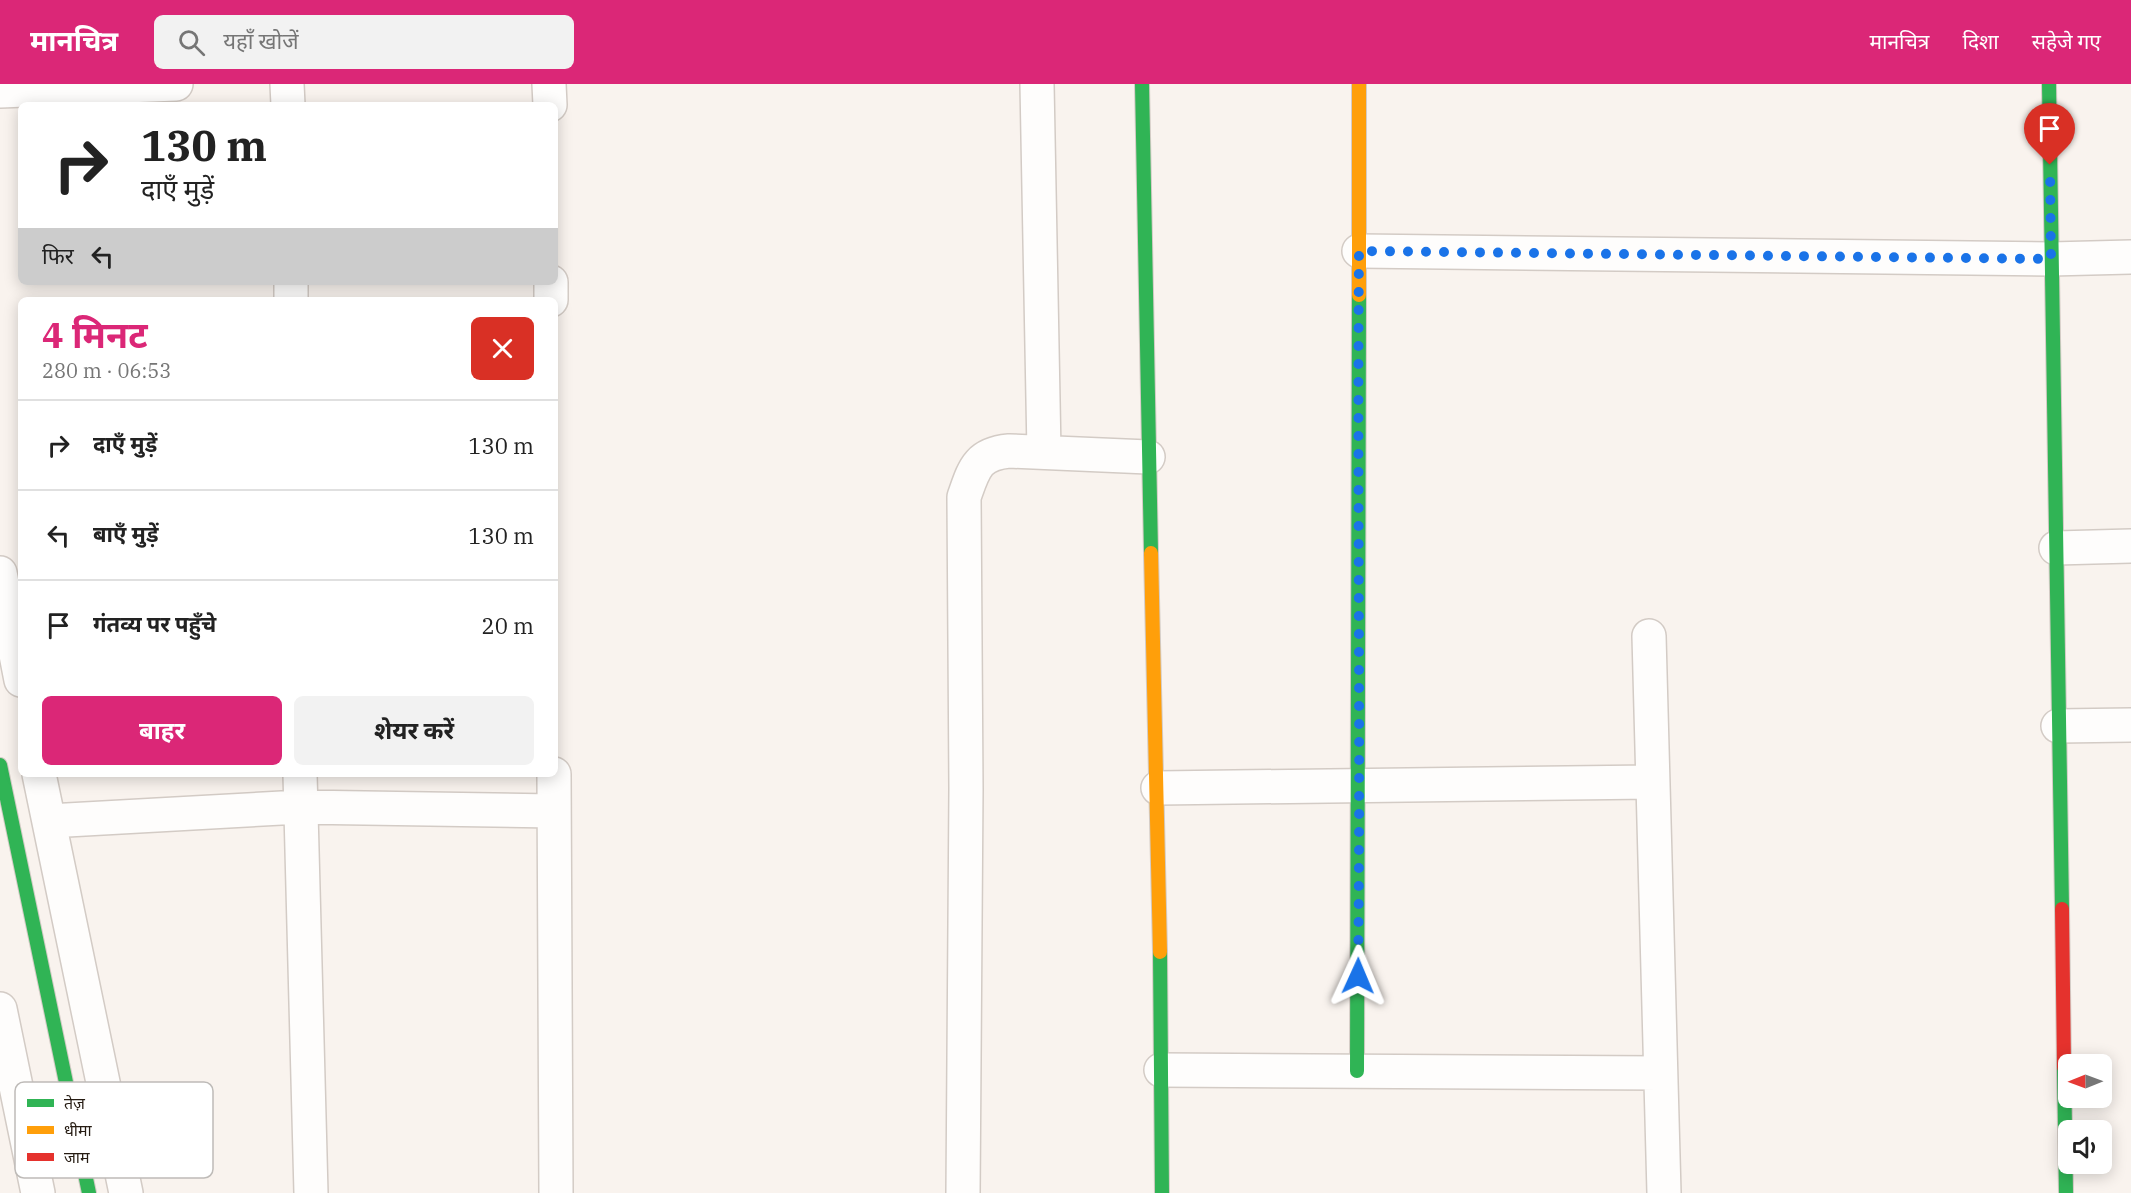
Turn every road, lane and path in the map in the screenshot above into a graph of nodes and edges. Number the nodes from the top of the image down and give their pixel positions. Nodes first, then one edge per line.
1 (176, 84) edge
2 (287, 84) edge
3 (549, 84) edge
4 (1037, 84) edge
5 (1142, 84) edge
6 (1359, 84) edge
7 (2049, 84) edge
8 (0, 91) edge
9 (288, 102) edge
10 (550, 102) edge
11 (1359, 251) junction
12 (2131, 257) edge
13 (2051, 259) junction
14 (1044, 452) junction
15 (1148, 457) junction
16 (2131, 546) edge
17 (2056, 548) junction
18 (0, 573) edge
19 (1649, 636) dead end
20 (18, 665) edge
21 (2131, 725) edge
22 (2058, 726) junction
23 (0, 765) edge
24 (40, 777) edge
25 (300, 777) edge
26 (554, 777) edge
27 (1652, 782) junction
28 (1361, 786) junction
29 (1158, 788) junction
30 (300, 807) junction
31 (554, 811) junction
32 (49, 821) junction
33 (0, 1009) edge
34 (4, 1044) edge
35 (1161, 1070) junction
36 (1357, 1071) junction
37 (1659, 1073) junction
38 (66, 1082) edge
39 (103, 1082) edge
40 (15, 1092) edge
41 (35, 1178) edge
42 (86, 1178) edge
43 (123, 1178) edge
44 (38, 1193) edge
45 (89, 1193) edge
46 (126, 1193) edge
47 (310, 1193) edge
48 (556, 1193) edge
49 (963, 1193) edge
50 (1162, 1193) edge
51 (1664, 1193) edge
52 (2066, 1193) edge

1 - 8 street
2 - 9 street
3 - 10 street
4 - 14 street
5 - 15 main road
6 - 11 main road
7 - 13 main road
11 - 13 street
11 - 28 main road
12 - 13 street
13 - 17 main road
14 - 15 street
14 - 49 street
15 - 29 main road
16 - 17 street
17 - 22 main road
18 - 20 street
19 - 27 street
21 - 22 street
22 - 52 main road
23 - 38 main road
24 - 32 street
25 - 30 street
26 - 31 street
27 - 28 street
27 - 37 street
28 - 29 street
28 - 36 main road
29 - 35 main road
30 - 31 street
30 - 32 street
30 - 47 street
31 - 48 street
32 - 39 street
33 - 34 street
34 - 40 street
35 - 36 street
35 - 50 main road
36 - 37 street
37 - 51 street
41 - 44 street
42 - 45 main road
43 - 46 street

